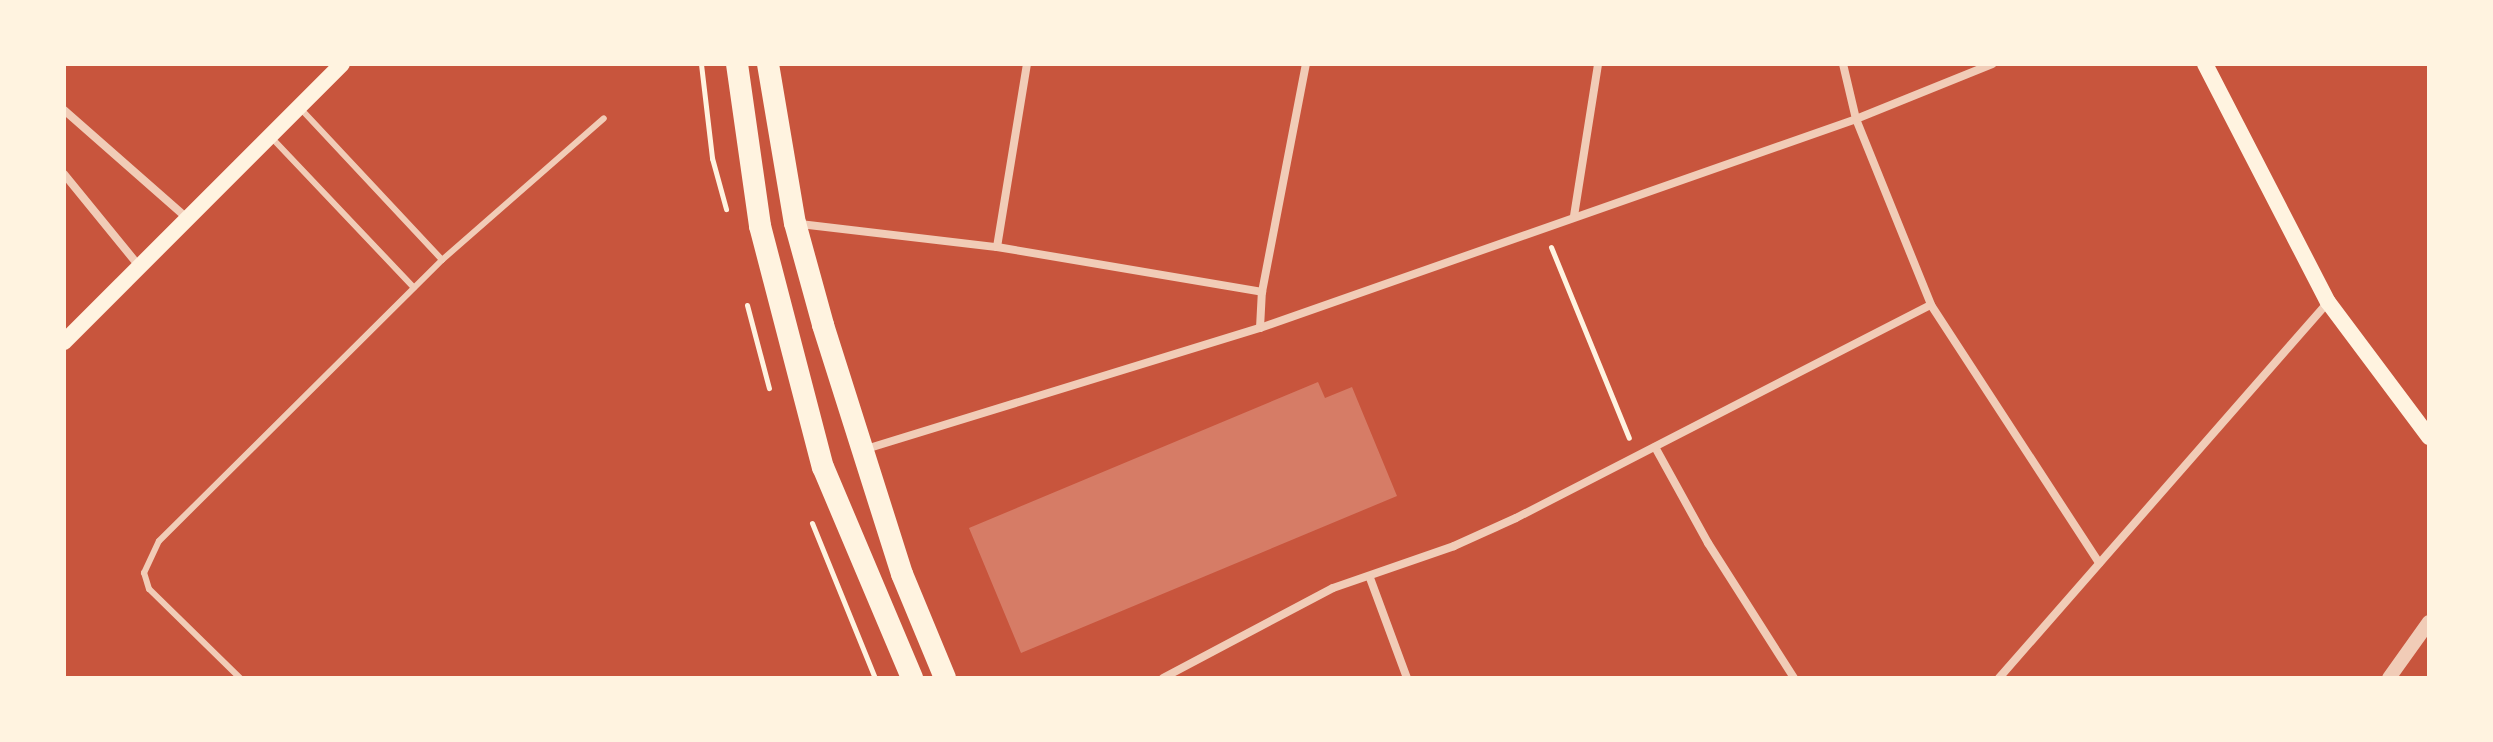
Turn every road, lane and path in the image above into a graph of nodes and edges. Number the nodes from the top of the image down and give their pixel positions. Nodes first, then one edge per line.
1 (342, 64) edge
2 (737, 64) edge
3 (768, 64) edge
4 (1027, 64) edge
5 (1306, 64) edge
6 (1598, 64) edge
7 (1843, 64) edge
8 (1992, 64) edge
9 (2205, 64) edge
10 (300, 108) junction
11 (64, 110) edge
12 (604, 118) dead end
13 (1856, 119) junction
14 (270, 136) junction
15 (64, 174) edge
16 (1574, 216) junction
17 (188, 219) junction
18 (795, 223) junction
19 (1544, 229) junction
20 (997, 247) junction
21 (442, 260) junction
22 (141, 268) junction
23 (414, 288) junction
24 (1262, 292) junction
25 (2328, 302) junction
26 (1931, 305) junction
27 (1260, 328) junction
28 (64, 342) edge
29 (2429, 437) edge
30 (1655, 447) junction
31 (860, 451) junction
32 (1637, 457) junction
33 (2099, 563) junction
34 (1370, 578) junction
35 (2429, 622) edge
36 (240, 678) edge
37 (912, 678) edge
38 (945, 678) edge
39 (1163, 678) edge
40 (1407, 678) edge
41 (1794, 678) edge
42 (1999, 678) edge
43 (2389, 678) edge

1 - 10 main road
2 - 37 highway
3 - 18 highway
4 - 20 street
5 - 24 street
6 - 16 street
7 - 13 street
8 - 13 street
9 - 25 main road
10 - 14 main road
10 - 21 lane
11 - 17 street
12 - 21 lane
13 - 16 street
13 - 26 street
14 - 17 main road
14 - 23 lane
15 - 22 street
16 - 19 street
17 - 22 main road
18 - 20 street
18 - 31 highway
19 - 27 street
19 - 32 path
20 - 24 street
21 - 23 lane
22 - 28 main road
23 - 36 lane
24 - 27 street
25 - 29 main road
25 - 33 street
26 - 30 street
26 - 33 street
27 - 31 street
30 - 32 street
30 - 41 street
31 - 38 highway
32 - 34 street
33 - 42 street
34 - 39 street
34 - 40 street
35 - 43 street

